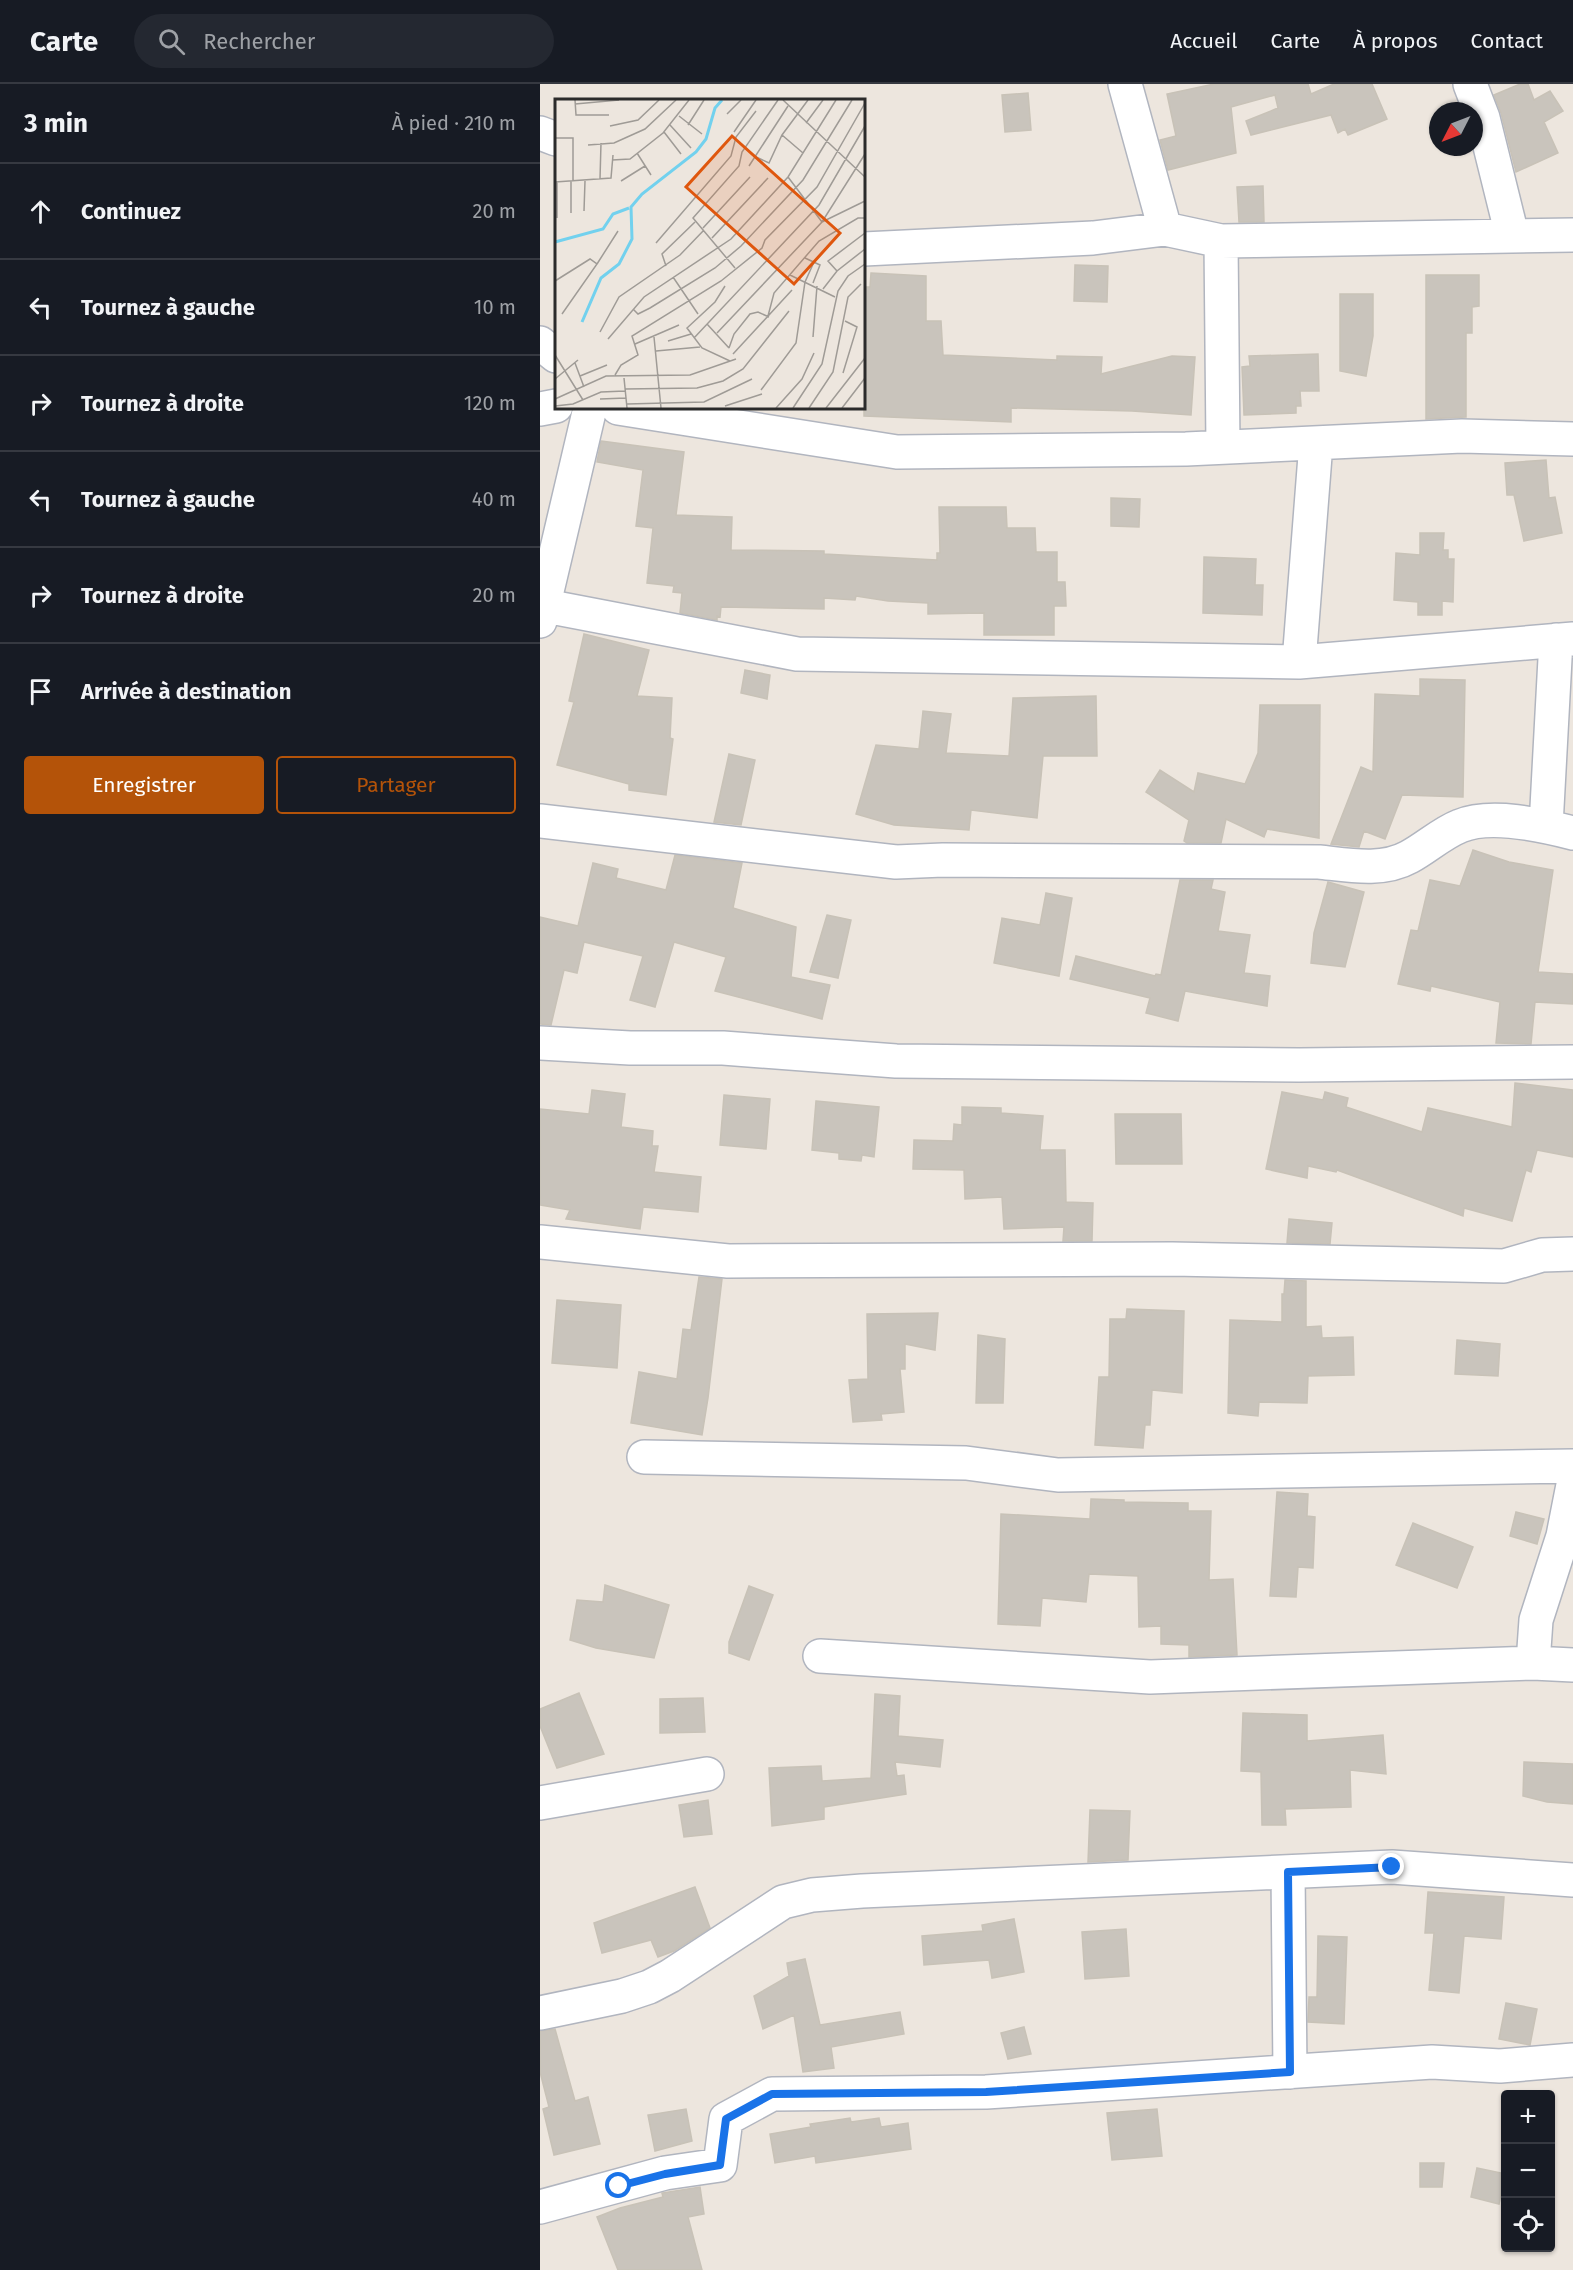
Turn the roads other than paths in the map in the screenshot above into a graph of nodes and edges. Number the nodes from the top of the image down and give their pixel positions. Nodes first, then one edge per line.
1 (1125, 84) edge
2 (1470, 84) edge
3 (540, 133) edge
4 (555, 139) edge
5 (1165, 229) junction
6 (1512, 235) junction
7 (1573, 235) edge
8 (1221, 241) junction
9 (866, 249) edge
10 (540, 343) edge
11 (555, 355) edge
12 (555, 406) edge
13 (540, 409) edge
14 (590, 410) edge
15 (631, 410) edge
16 (1573, 439) edge
17 (1316, 443) junction
18 (1223, 447) junction
19 (541, 610) edge
20 (1565, 639) edge
21 (1299, 662) junction
22 (540, 821) edge
23 (1560, 829) edge
24 (540, 1043) edge
25 (1573, 1062) edge
26 (540, 1242) edge
27 (1573, 1254) edge
28 (644, 1457) dead end
29 (1573, 1466) edge
30 (1573, 1485) edge
31 (819, 1656) dead end
32 (1533, 1663) junction
33 (1573, 1665) edge
34 (706, 1774) dead end
35 (540, 1803) edge
36 (1288, 1872) junction
37 (1573, 1880) edge
38 (540, 2013) edge
39 (1573, 2060) edge
40 (1290, 2072) junction
41 (540, 2207) edge

1 - 5 street
2 - 6 street
3 - 4 street
5 - 8 street
5 - 9 street
6 - 7 street
6 - 8 street
8 - 18 street
10 - 11 street
12 - 13 street
14 - 19 street
15 - 18 street
16 - 17 street
17 - 18 street
17 - 21 street
19 - 21 street
20 - 21 street
20 - 23 street
22 - 23 street
24 - 25 street
26 - 27 street
28 - 29 street
30 - 32 street
31 - 32 street
32 - 33 street
34 - 35 street
36 - 37 street
36 - 38 street
36 - 40 street
39 - 40 street
40 - 41 street

